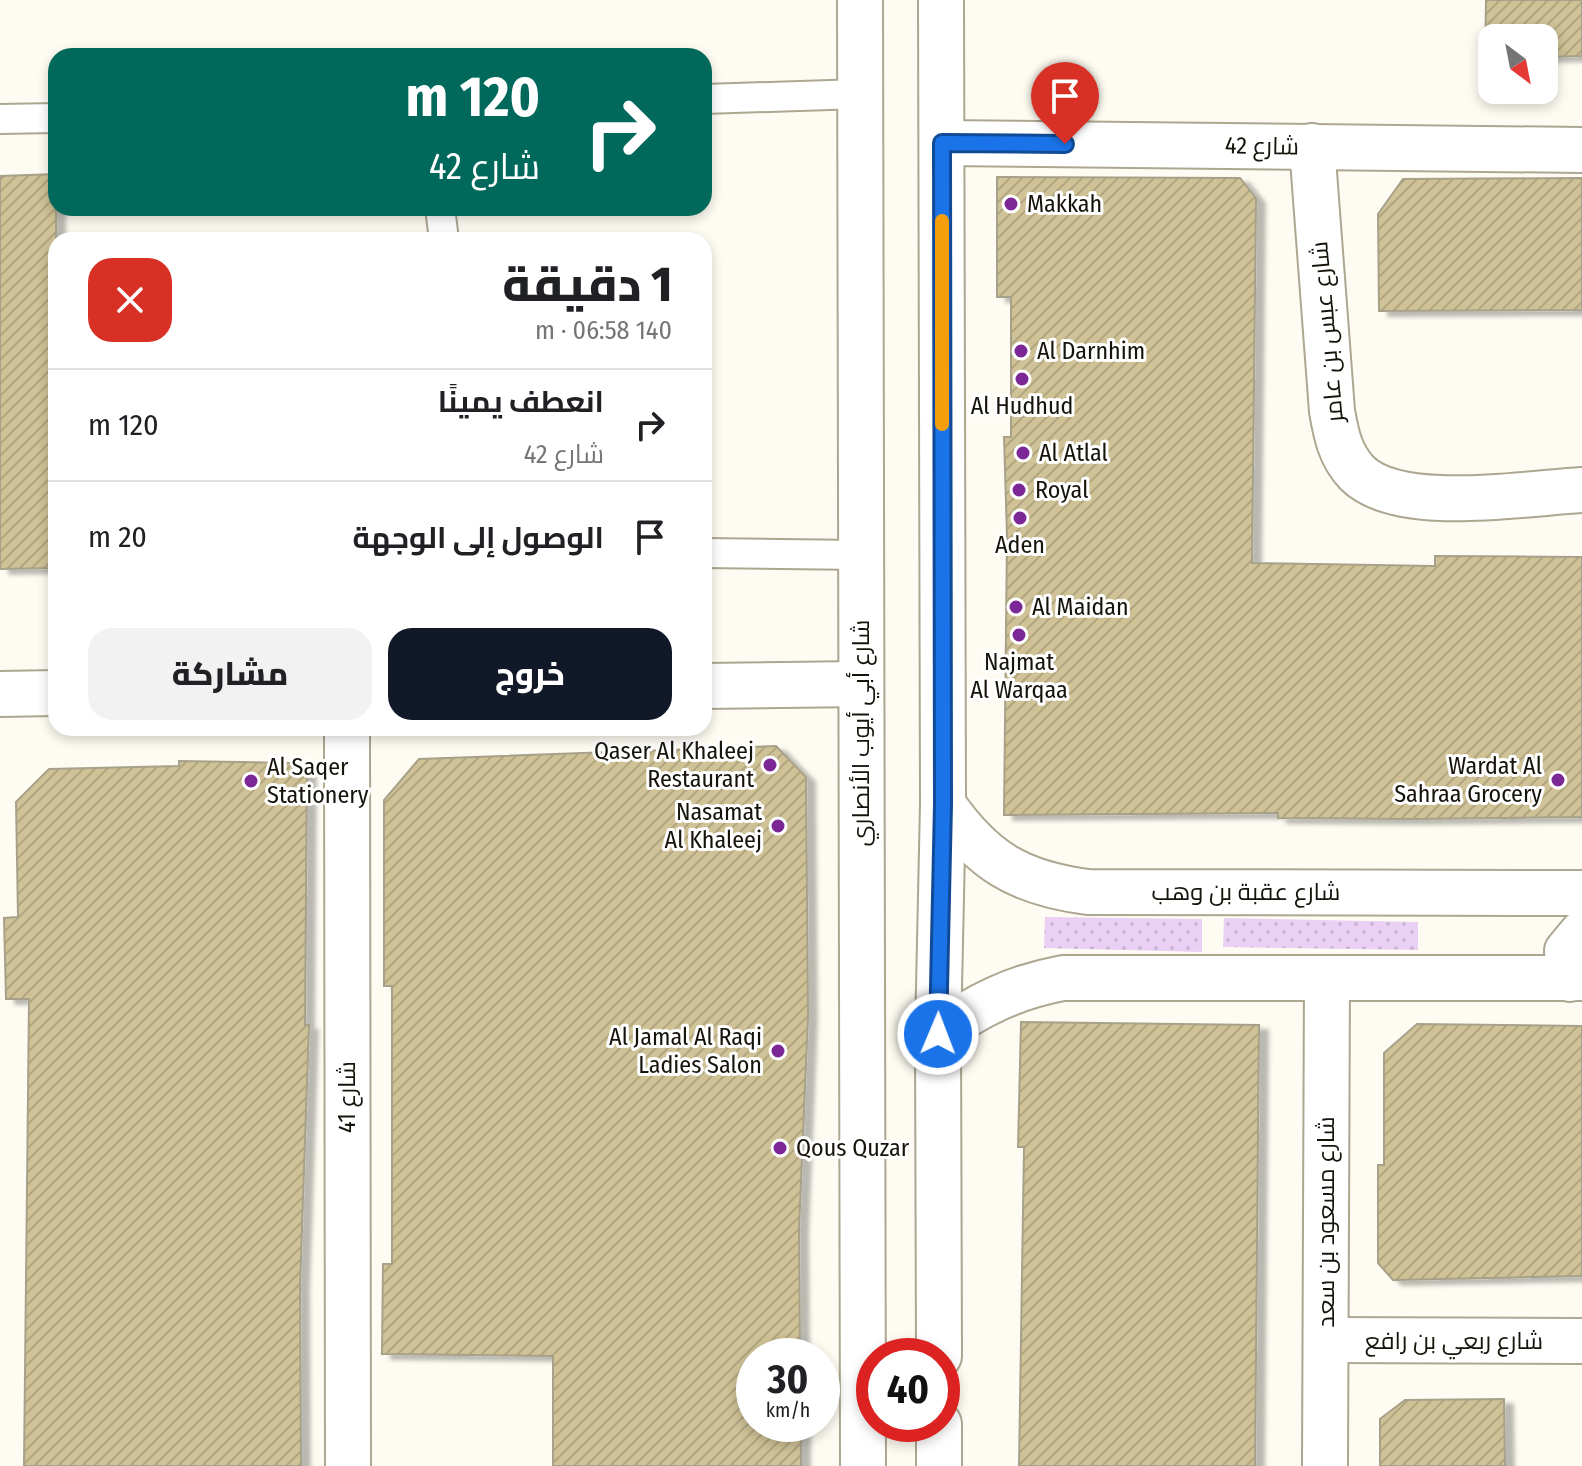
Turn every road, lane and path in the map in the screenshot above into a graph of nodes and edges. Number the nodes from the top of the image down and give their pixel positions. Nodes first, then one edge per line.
1 (860, 0) edge
2 (941, 0) edge
3 (860, 94) junction
4 (712, 99) edge
5 (48, 118) edge
6 (0, 119) edge
7 (942, 143) junction
8 (1312, 146) junction
9 (1582, 150) edge
10 (1582, 490) edge
11 (712, 553) edge
12 (861, 555) junction
13 (861, 684) junction
14 (712, 686) edge
15 (48, 693) edge
16 (0, 694) edge
17 (347, 736) edge
18 (943, 804) junction
19 (1582, 893) edge
20 (1582, 933) edge
21 (1327, 978) junction
22 (1576, 978) edge
23 (938, 1034) junction
24 (939, 1338) edge
25 (1326, 1340) junction
26 (1582, 1341) edge
27 (939, 1442) edge
28 (348, 1466) edge
29 (863, 1466) edge
30 (939, 1466) edge
31 (1325, 1466) edge

1 - 3 street, شارع أبي أيوب الأنصاري
2 - 7 street
3 - 4 lane
3 - 12 street, شارع أبي أيوب الأنصاري
5 - 6 lane
7 - 8 street, شارع 42
7 - 18 street
8 - 9 street, شارع 42
8 - 10 street, شارع عبس بن عامر
11 - 12 lane
12 - 13 street, شارع أبي أيوب الأنصاري
13 - 14 street
13 - 29 street, شارع أبي أيوب الأنصاري
15 - 16 street
17 - 28 street, شارع 41
18 - 19 street, شارع عقبة بن وهب
18 - 23 street
20 - 22 street
21 - 22 street
21 - 23 street
21 - 25 street, شارع مسعود بن سعد
23 - 24 street
25 - 26 street, شارع ربعي بن رافع
25 - 31 street, شارع مسعود بن سعد
27 - 30 street

